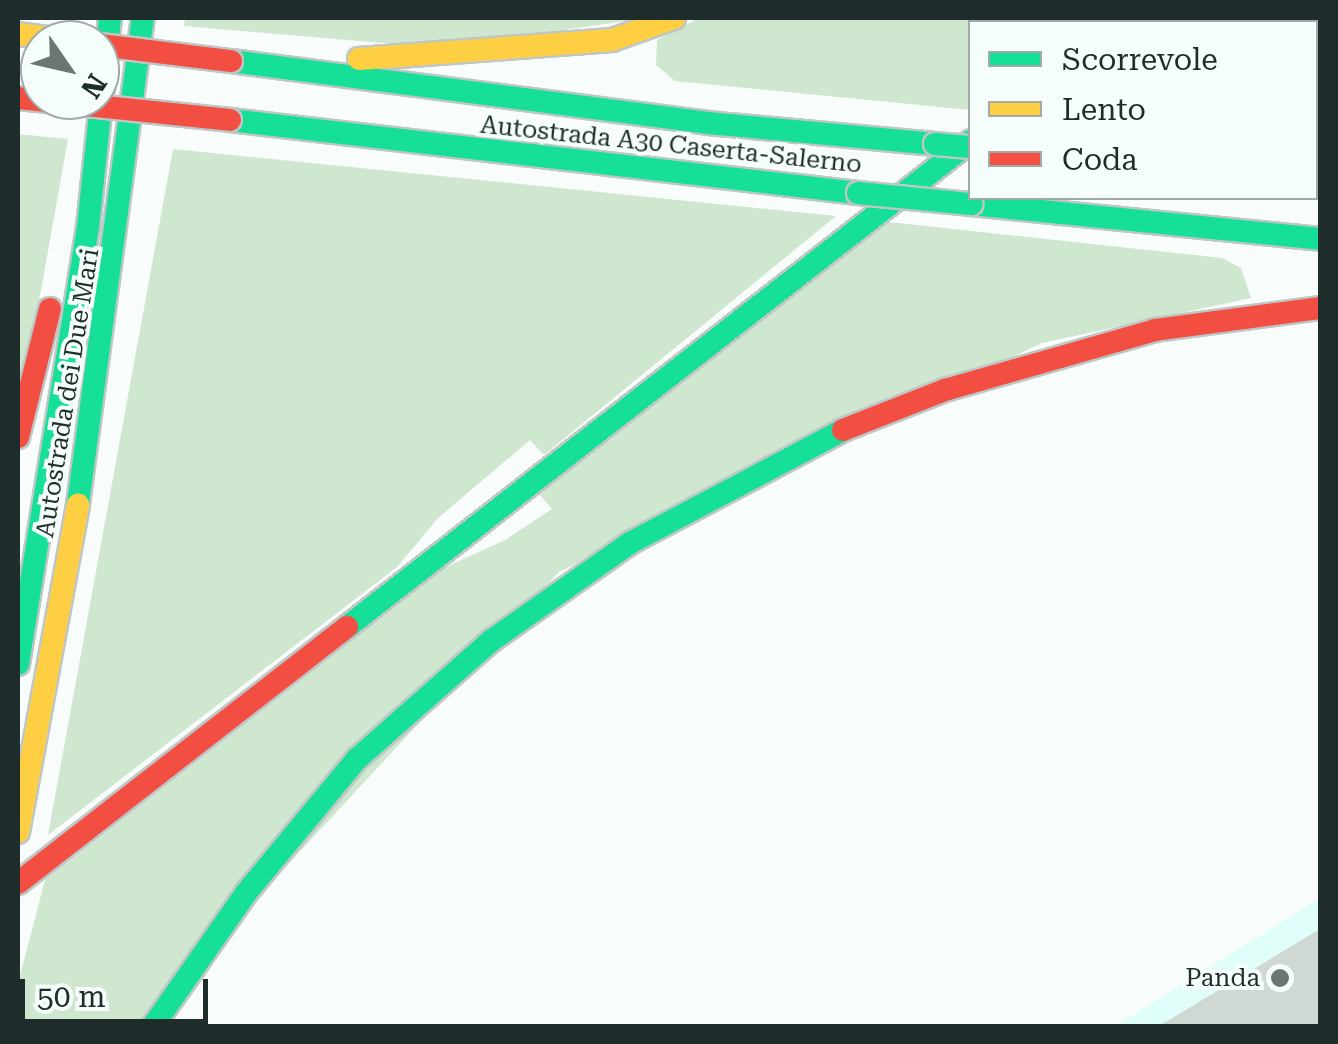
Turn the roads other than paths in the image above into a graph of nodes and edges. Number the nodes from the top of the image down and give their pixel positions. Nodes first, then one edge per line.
1 (110, 18) edge
2 (143, 18) edge
3 (168, 18) edge
4 (674, 18) edge
5 (120, 47) edge
6 (271, 66) junction
7 (18, 98) edge
8 (75, 120) edge
9 (154, 143) dead end
10 (968, 144) edge
11 (968, 146) edge
12 (1320, 239) edge
13 (140, 240) dead end
14 (1320, 308) edge
15 (18, 438) edge
16 (64, 599) junction
17 (18, 664) edge
18 (18, 832) edge
19 (18, 883) edge
20 (153, 1026) edge

1 - 17 highway, Autostrada dei Due Mari
2 - 16 highway, Autostrada dei Due Mari
3 - 9 highway
4 - 6 highway
5 - 6 highway, Autostrada A30 Caserta-Salerno, bridge
6 - 10 highway, Autostrada A30 Caserta-Salerno, bridge
7 - 12 highway, Autostrada A30 Caserta-Salerno, bridge
8 - 15 highway
11 - 19 highway
13 - 16 highway
14 - 20 highway
16 - 18 highway, Autostrada dei Due Mari

